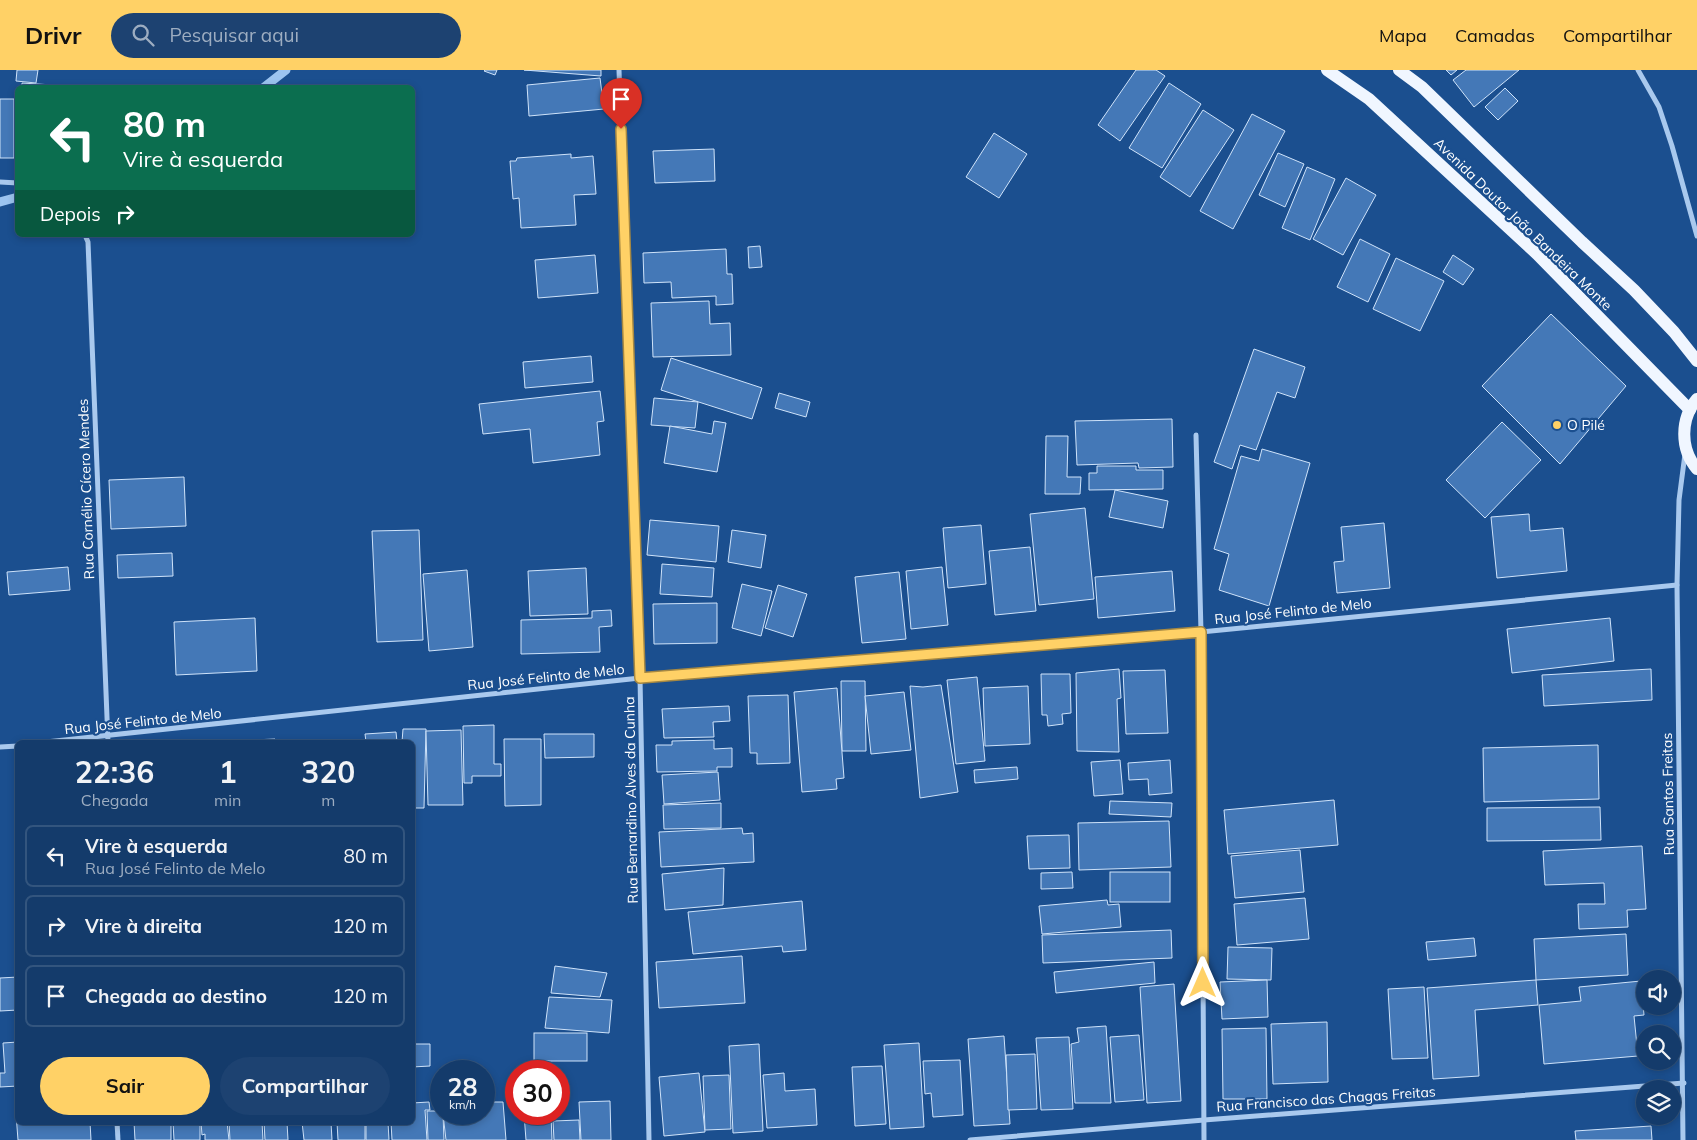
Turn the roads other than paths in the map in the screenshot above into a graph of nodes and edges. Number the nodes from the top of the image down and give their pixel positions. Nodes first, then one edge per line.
1 (619, 70) edge
2 (1327, 70) edge
3 (1399, 70) edge
4 (1638, 70) edge
5 (0, 182) edge
6 (15, 183) edge
7 (1697, 236) edge
8 (86, 237) edge
9 (1697, 361) edge
10 (1693, 405) edge
11 (1196, 435) dead end
12 (1686, 448) junction
13 (1697, 469) edge
14 (1677, 584) junction
15 (1201, 632) junction
16 (640, 678) junction
17 (108, 736) junction
18 (67, 740) edge
19 (108, 740) edge
20 (15, 746) edge
21 (0, 748) edge
22 (1684, 1083) junction
23 (1204, 1120) junction
24 (117, 1125) edge
25 (118, 1140) edge
26 (649, 1140) edge
27 (970, 1140) edge
28 (1204, 1140) edge
29 (1683, 1140) edge

1 - 16 street, Rua Bernardino Alves da Cunha
2 - 10 main road, Avenida Doutor João Bandeira Monte
3 - 9 main road, Avenida Doutor João Bandeira Monte
4 - 7 street
5 - 6 street
8 - 17 street, Rua Cornélio Cícero Mendes
10 - 12 main road
11 - 15 street
12 - 13 main road
12 - 14 street, Rua Santos Freitas
14 - 15 street, Rua José Felinto de Melo
14 - 22 street, Rua Santos Freitas
15 - 16 street, Rua José Felinto de Melo
15 - 23 street
16 - 17 street, Rua José Felinto de Melo
16 - 26 street, Rua Bernardino Alves da Cunha
17 - 18 street, Rua José Felinto de Melo
17 - 19 street, Rua Cornélio Cícero Mendes
20 - 21 street
22 - 23 street, Rua Francisco das Chagas Freitas
22 - 29 street, Rua Santos Freitas
23 - 27 street, Rua Francisco das Chagas Freitas
23 - 28 street
24 - 25 street

